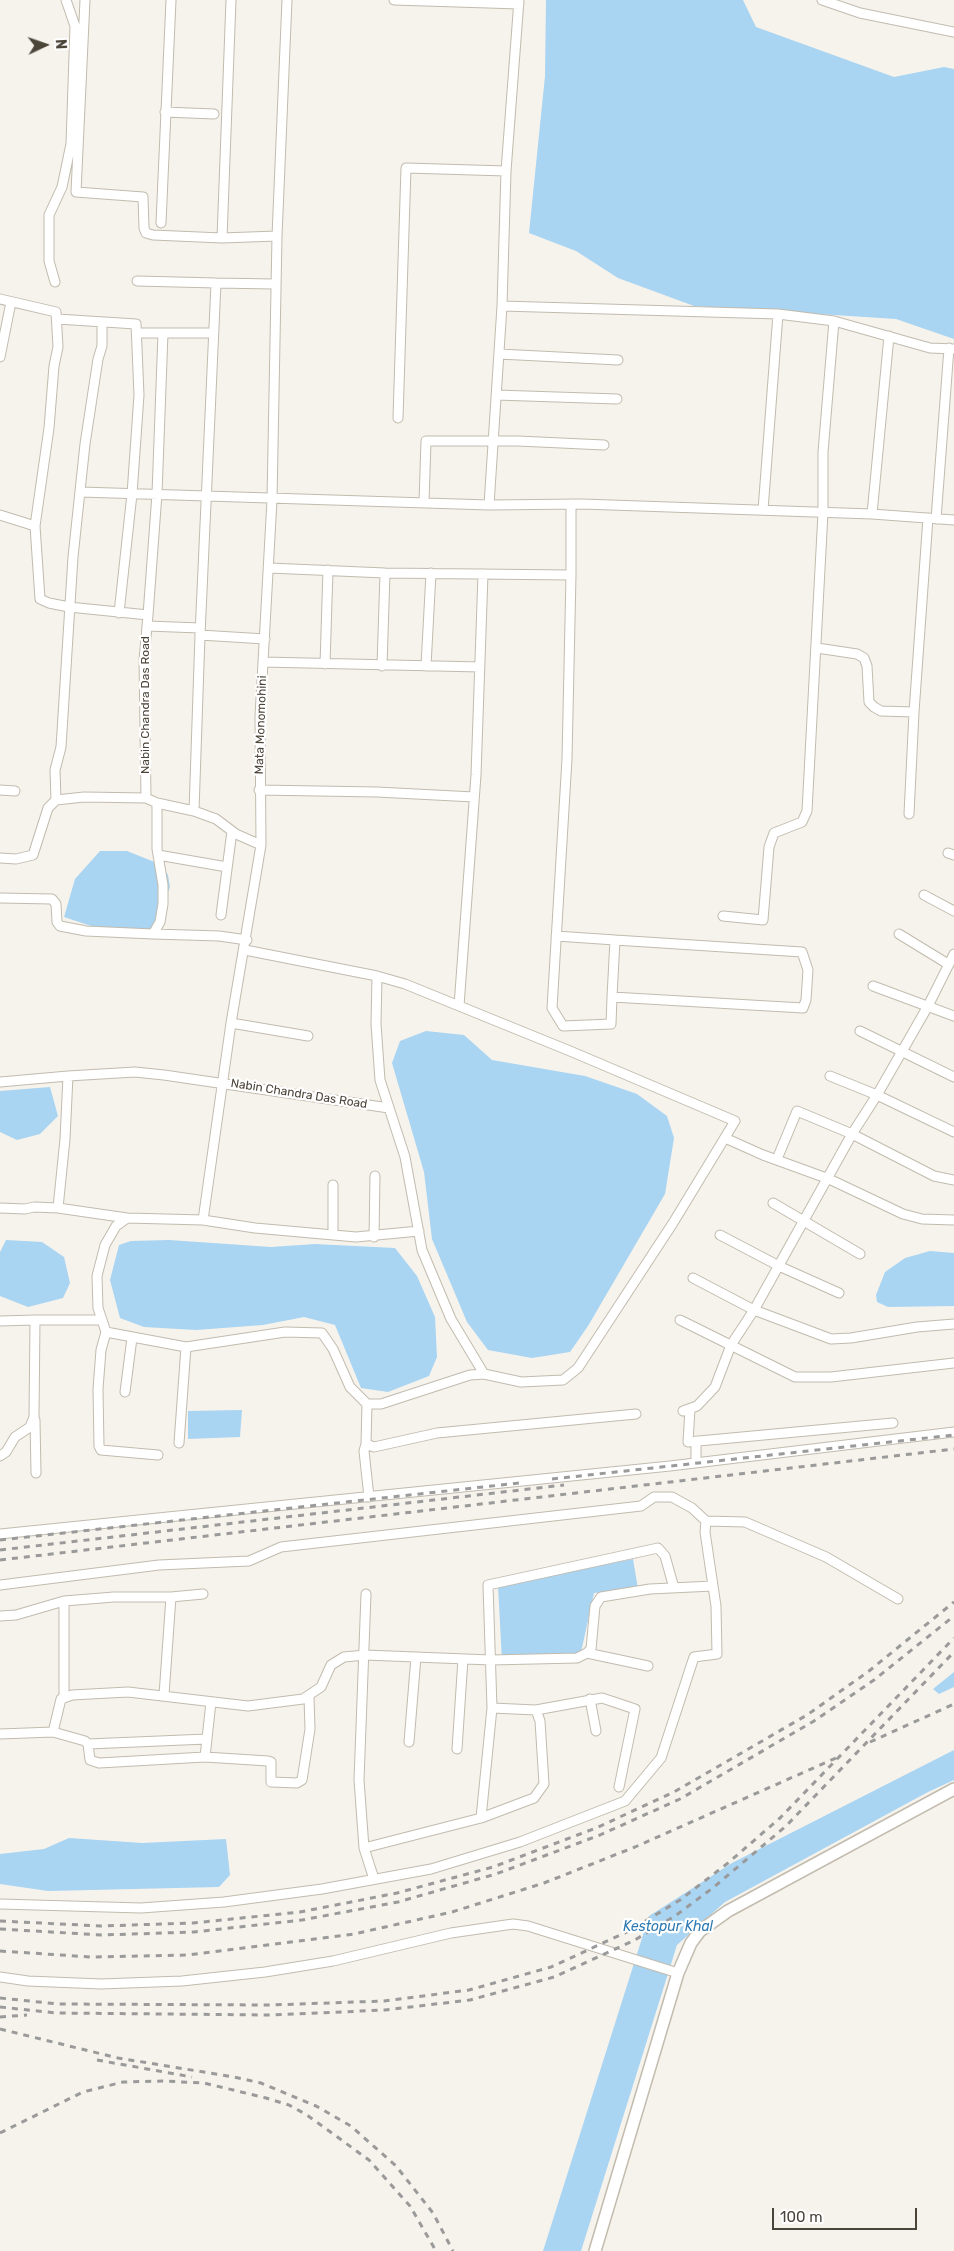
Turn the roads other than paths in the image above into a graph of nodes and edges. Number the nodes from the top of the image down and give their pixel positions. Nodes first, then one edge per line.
1 (66, 0) edge
2 (85, 0) edge
3 (171, 0) edge
4 (231, 0) edge
5 (287, 0) edge
6 (394, 0) edge
7 (822, 0) edge
8 (412, 1) edge
9 (519, 2) edge
10 (954, 32) edge
11 (165, 112) junction
12 (214, 114) dead end
13 (506, 171) junction
14 (161, 223) dead end
15 (277, 236) junction
16 (222, 238) junction
17 (137, 281) dead end
18 (55, 282) dead end
19 (216, 283) junction
20 (276, 284) junction
21 (0, 299) edge
22 (11, 302) junction
23 (502, 306) junction
24 (778, 314) junction
25 (56, 319) junction
26 (834, 321) junction
27 (102, 322) junction
28 (137, 333) junction
29 (163, 334) junction
30 (212, 334) junction
31 (889, 336) junction
32 (951, 349) edge
33 (499, 354) junction
34 (0, 357) edge
35 (618, 360) dead end
36 (496, 395) junction
37 (617, 399) dead end
38 (398, 418) dead end
39 (493, 440) junction
40 (604, 445) dead end
41 (81, 492) junction
42 (132, 494) junction
43 (157, 494) junction
44 (206, 495) junction
45 (272, 500) junction
46 (424, 502) junction
47 (572, 504) junction
48 (489, 505) junction
49 (763, 510) junction
50 (823, 513) junction
51 (872, 514) junction
52 (0, 515) edge
53 (932, 519) junction
54 (954, 520) edge
55 (34, 526) junction
56 (269, 568) junction
57 (328, 570) junction
58 (385, 573) junction
59 (431, 573) junction
60 (483, 574) junction
61 (572, 576) junction
62 (69, 607) junction
63 (119, 613) junction
64 (148, 615) junction
65 (147, 626) junction
66 (200, 632) junction
67 (265, 639) junction
68 (817, 648) junction
69 (263, 662) junction
70 (325, 664) junction
71 (382, 666) junction
72 (426, 666) junction
73 (480, 667) junction
74 (914, 712) junction
75 (0, 790) edge
76 (259, 790) junction
77 (15, 791) dead end
78 (474, 797) junction
79 (146, 798) junction
80 (56, 800) junction
81 (157, 803) junction
82 (194, 811) junction
83 (909, 814) dead end
84 (232, 831) junction
85 (261, 845) junction
86 (158, 855) junction
87 (0, 858) edge
88 (227, 867) junction
89 (924, 895) dead end
90 (0, 898) edge
91 (954, 911) edge
92 (221, 915) dead end
93 (723, 916) dead end
94 (153, 934) junction
95 (899, 934) dead end
96 (556, 936) junction
97 (615, 940) junction
98 (246, 945) junction
99 (954, 954) edge
100 (948, 964) junction
101 (377, 976) junction
102 (873, 986) dead end
103 (612, 997) junction
104 (459, 1006) junction
105 (928, 1006) junction
106 (954, 1016) edge
107 (231, 1023) junction
108 (860, 1031) dead end
109 (308, 1036) dead end
110 (900, 1053) junction
111 (68, 1076) junction
112 (830, 1076) dead end
113 (954, 1077) edge
114 (0, 1082) edge
115 (224, 1083) junction
116 (877, 1095) junction
117 (389, 1108) junction
118 (954, 1132) edge
119 (852, 1134) junction
120 (728, 1140) junction
121 (777, 1159) junction
122 (375, 1176) dead end
123 (829, 1179) junction
124 (954, 1180) edge
125 (333, 1185) dead end
126 (773, 1203) dead end
127 (0, 1208) edge
128 (58, 1208) junction
129 (127, 1218) junction
130 (203, 1220) junction
131 (954, 1220) edge
132 (804, 1221) junction
133 (419, 1231) junction
134 (333, 1235) junction
135 (720, 1235) dead end
136 (374, 1237) junction
137 (860, 1254) dead end
138 (778, 1265) junction
139 (693, 1278) dead end
140 (839, 1293) dead end
141 (754, 1310) junction
142 (35, 1320) junction
143 (102, 1320) junction
144 (680, 1320) dead end
145 (0, 1321) edge
146 (954, 1324) edge
147 (106, 1332) junction
148 (132, 1338) junction
149 (731, 1345) junction
150 (186, 1347) junction
151 (954, 1363) edge
152 (484, 1374) junction
153 (125, 1392) dead end
154 (367, 1404) junction
155 (636, 1414) dead end
156 (34, 1417) junction
157 (893, 1423) dead end
158 (954, 1432) edge
159 (696, 1441) junction
160 (179, 1442) dead end
161 (366, 1444) junction
162 (158, 1455) dead end
163 (0, 1456) edge
164 (696, 1462) junction
165 (36, 1473) dead end
166 (369, 1497) junction
167 (706, 1521) junction
168 (0, 1534) edge
169 (0, 1585) edge
170 (713, 1586) junction
171 (674, 1588) junction
172 (204, 1594) dead end
173 (366, 1594) dead end
174 (171, 1597) junction
175 (898, 1598) dead end
176 (64, 1601) junction
177 (0, 1616) edge
178 (587, 1654) junction
179 (365, 1655) junction
180 (416, 1657) junction
181 (463, 1659) junction
182 (491, 1660) junction
183 (648, 1666) dead end
184 (164, 1695) junction
185 (64, 1696) junction
186 (309, 1697) junction
187 (590, 1699) junction
188 (211, 1702) junction
189 (492, 1708) junction
190 (536, 1710) junction
191 (596, 1731) dead end
192 (53, 1732) junction
193 (0, 1734) edge
194 (207, 1739) junction
195 (409, 1742) dead end
196 (88, 1744) junction
197 (458, 1749) dead end
198 (205, 1757) junction
199 (619, 1788) dead end
200 (954, 1789) edge
201 (481, 1818) junction
202 (364, 1848) junction
203 (374, 1879) junction
204 (0, 1904) edge
205 (678, 1973) junction
206 (0, 1978) edge
207 (595, 2251) edge

1 - 18 street
2 - 16 street
3 - 11 street
4 - 16 street
5 - 15 street, Mata Monomohini
6 - 8 street
7 - 10 street
8 - 9 street
9 - 13 street
11 - 12 street
11 - 14 street
13 - 23 street
13 - 38 street
15 - 16 street
15 - 20 street, Mata Monomohini
17 - 19 street
19 - 20 street
19 - 30 street
20 - 45 street, Mata Monomohini
21 - 22 street
22 - 25 street
22 - 34 street
23 - 24 street
23 - 33 street
24 - 26 street
24 - 49 street
25 - 27 street
25 - 55 street
26 - 31 street
26 - 50 street
27 - 28 street
27 - 41 street
28 - 29 street
28 - 42 street
29 - 30 street
29 - 43 street, Nabin Chandra Das Road
30 - 44 street
31 - 32 street
31 - 51 street
32 - 53 street
33 - 35 street
33 - 36 street
36 - 37 street
36 - 39 street
39 - 40 street
39 - 46 street
39 - 48 street
41 - 42 street
41 - 62 street
42 - 43 street
42 - 63 street
43 - 44 street
43 - 64 street, Nabin Chandra Das Road
44 - 45 street
44 - 66 street
45 - 46 street
45 - 56 street, Mata Monomohini
46 - 48 street
47 - 48 street
47 - 49 street
47 - 61 street
49 - 50 street
50 - 51 street
50 - 68 street
51 - 53 street
52 - 55 street
53 - 54 street
53 - 74 street
55 - 62 street
56 - 57 street
56 - 67 street, Mata Monomohini
57 - 58 street
57 - 70 street
58 - 59 street
58 - 71 street
59 - 60 street
59 - 72 street
60 - 61 street
60 - 73 street
61 - 96 street
62 - 63 street
62 - 80 street
63 - 64 street
64 - 65 street, Nabin Chandra Das Road
65 - 66 street
65 - 79 street, Nabin Chandra Das Road
66 - 67 street
66 - 82 street
67 - 69 street, Mata Monomohini
68 - 74 street
68 - 93 street
69 - 70 street
69 - 76 street, Mata Monomohini
70 - 71 street
71 - 72 street
72 - 73 street
73 - 78 street
74 - 83 street
75 - 77 street
76 - 78 street
76 - 85 street, Mata Monomohini
78 - 104 street
79 - 80 street
79 - 81 street
80 - 87 street
81 - 82 street
81 - 86 street
82 - 84 street
84 - 85 street
84 - 88 street
85 - 98 street, Mata Monomohini
86 - 88 street
86 - 94 street
88 - 92 street
89 - 91 street
90 - 94 street
94 - 98 street
95 - 100 street
96 - 97 street
96 - 103 street
97 - 103 street
97 - 103 street
98 - 101 street
98 - 107 street, Nabin Chandra Das Road
99 - 100 street
100 - 105 street
101 - 104 street
101 - 117 street
102 - 105 street
104 - 120 street
105 - 106 street
105 - 110 street
107 - 109 street
107 - 115 street, Nabin Chandra Das Road
108 - 110 street
110 - 113 street
110 - 116 street
111 - 114 street
111 - 115 street
111 - 128 street
112 - 116 street
115 - 117 street, Nabin Chandra Das Road
115 - 130 street
116 - 118 street
116 - 119 street
117 - 133 street
119 - 121 street
119 - 123 street
119 - 124 street
120 - 121 street
120 - 152 street
121 - 123 street
122 - 136 street
123 - 131 street
123 - 132 street
125 - 134 street
126 - 132 street
127 - 128 street
128 - 129 street
129 - 130 street
129 - 143 street
130 - 134 street
132 - 137 street
132 - 138 street
133 - 136 street
133 - 152 street
134 - 136 street
135 - 138 street
138 - 140 street
138 - 141 street
139 - 141 street
141 - 146 street
141 - 149 street
142 - 143 street
142 - 145 street
142 - 156 street
143 - 147 street
144 - 149 street
147 - 148 street
147 - 162 street
148 - 150 street
148 - 153 street
149 - 151 street
149 - 159 street
150 - 154 street
150 - 160 street
152 - 154 street
154 - 161 street
155 - 161 street
156 - 163 street
156 - 165 street
157 - 159 street
158 - 164 street
159 - 164 street
161 - 166 street
164 - 166 street
166 - 168 street
167 - 169 street
167 - 170 street
167 - 175 street
170 - 171 street
170 - 203 street
171 - 178 street
171 - 182 street
172 - 174 street
173 - 179 street
174 - 176 street
174 - 184 street
176 - 177 street
176 - 185 street
178 - 182 street
178 - 183 street
179 - 180 street
179 - 186 street
179 - 202 street
180 - 181 street
180 - 195 street
181 - 182 street
181 - 197 street
182 - 189 street
184 - 185 street
184 - 188 street
185 - 192 street
186 - 188 street
186 - 198 street
187 - 190 street
187 - 191 street
187 - 199 street
188 - 194 street
189 - 190 street
189 - 201 street
190 - 201 street
192 - 193 street
192 - 196 street
194 - 196 street
194 - 198 street
196 - 198 street
200 - 205 street
201 - 202 street
202 - 203 street
203 - 204 street
205 - 206 street
205 - 207 street

